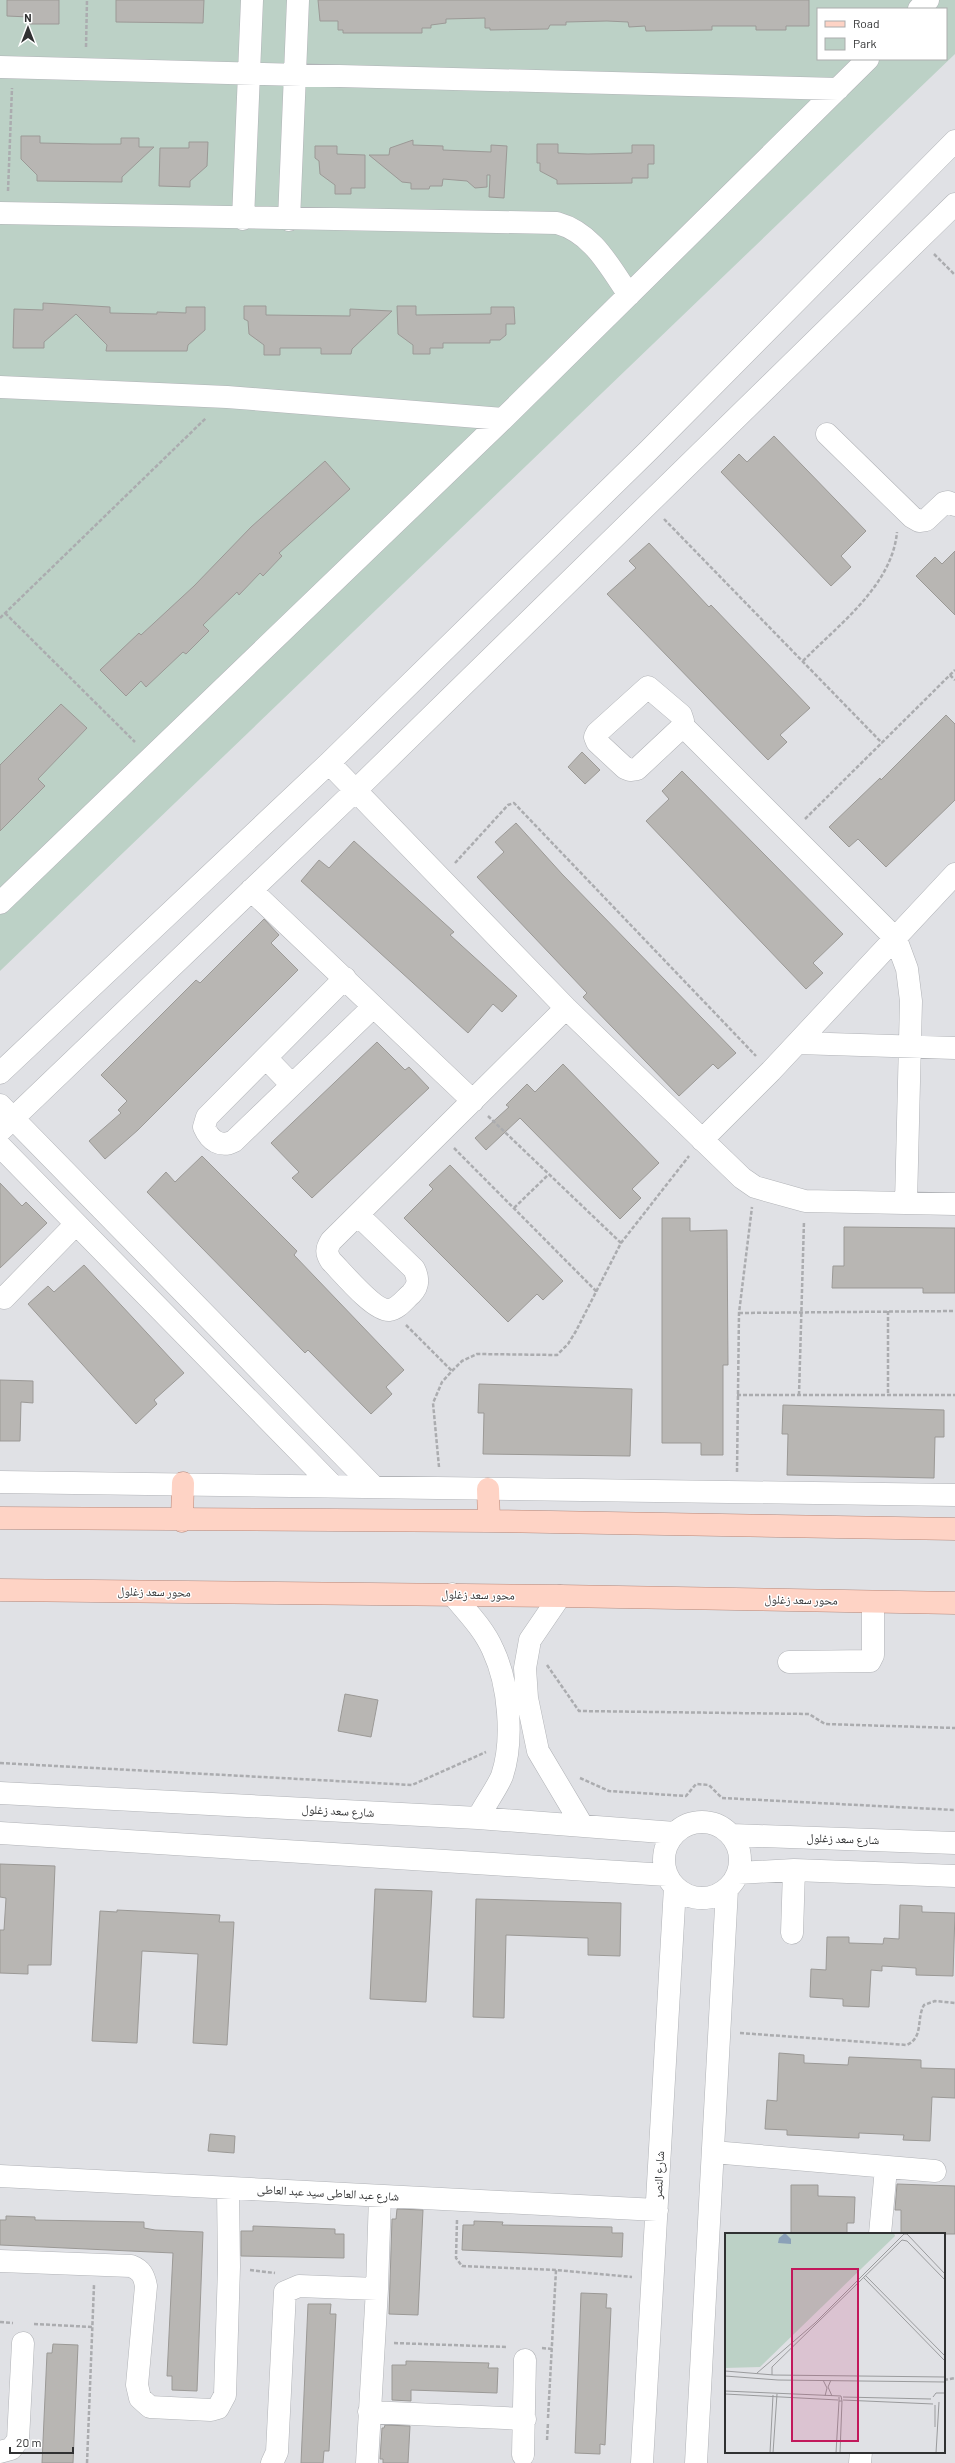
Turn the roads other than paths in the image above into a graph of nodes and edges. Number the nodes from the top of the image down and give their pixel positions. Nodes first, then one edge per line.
1 (252, 0) edge
2 (298, 0) edge
3 (928, 0) edge
4 (920, 8) edge
5 (867, 60) edge
6 (6, 67) edge
7 (249, 74) junction
8 (295, 75) junction
9 (838, 89) junction
10 (955, 141) edge
11 (955, 204) edge
12 (4, 214) edge
13 (243, 219) junction
14 (289, 220) junction
15 (629, 295) junction
16 (0, 386) edge
17 (503, 419) junction
18 (827, 434) dead end
19 (955, 506) edge
20 (682, 726) dead end
21 (329, 763) junction
22 (356, 790) junction
23 (955, 874) edge
24 (251, 890) junction
25 (0, 903) edge
26 (896, 939) junction
27 (345, 978) junction
28 (373, 1007) junction
29 (566, 1008) junction
30 (798, 1043) junction
31 (910, 1047) junction
32 (955, 1048) edge
33 (266, 1058) junction
34 (0, 1073) edge
35 (292, 1085) junction
36 (473, 1100) junction
37 (4, 1118) edge
38 (702, 1140) junction
39 (0, 1146) edge
40 (906, 1203) junction
41 (955, 1204) edge
42 (358, 1215) junction
43 (76, 1224) junction
44 (4, 1298) dead end
45 (0, 1482) edge
46 (183, 1483) junction
47 (333, 1486) junction
48 (374, 1487) junction
49 (488, 1489) junction
50 (955, 1495) edge
51 (0, 1518) edge
52 (182, 1520) junction
53 (489, 1521) junction
54 (955, 1529) edge
55 (0, 1590) edge
56 (452, 1594) junction
57 (560, 1596) junction
58 (873, 1602) junction
59 (955, 1603) edge
60 (789, 1662) dead end
61 (0, 1793) edge
62 (478, 1818) junction
63 (582, 1825) junction
64 (0, 1833) edge
65 (675, 1833) junction
66 (732, 1835) junction
67 (955, 1843) edge
68 (794, 1870) junction
69 (955, 1876) edge
70 (671, 1881) junction
71 (733, 1881) junction
72 (792, 1933) dead end
73 (713, 2152) junction
74 (886, 2168) junction
75 (935, 2171) dead end
76 (0, 2176) edge
77 (228, 2188) junction
78 (380, 2196) junction
79 (657, 2210) junction
80 (880, 2233) edge
81 (0, 2261) edge
82 (377, 2289) junction
83 (24, 2330) road end
84 (526, 2352) road end
85 (369, 2412) junction
86 (525, 2419) junction
87 (0, 2452) edge
88 (861, 2453) edge
89 (523, 2455) dead end
90 (272, 2463) edge
91 (367, 2463) edge
92 (642, 2463) edge
93 (696, 2463) edge
94 (860, 2463) edge

1 - 7 street
2 - 8 street
3 - 4 street
5 - 9 street
6 - 7 street
7 - 8 street
7 - 13 street
8 - 9 street
8 - 14 street
9 - 15 street
10 - 21 street
11 - 22 street
12 - 13 street
13 - 14 street
14 - 15 street
15 - 17 street
16 - 17 street
17 - 25 street
18 - 19 street
20 - 26 street
21 - 22 street
21 - 34 street
22 - 24 street
22 - 29 street
23 - 26 street
24 - 27 street
24 - 37 street
26 - 30 street
26 - 31 street
27 - 28 street
27 - 33 street
28 - 35 street
28 - 36 street
29 - 36 street
29 - 38 street
30 - 31 street
30 - 38 street
31 - 32 street
31 - 40 street
33 - 35 street
33 - 35 street
36 - 42 street
37 - 48 street
38 - 40 street
39 - 43 street
40 - 41 street
42 - 42 street
43 - 44 street
43 - 47 street
45 - 46 street
46 - 47 street
46 - 52 main road
47 - 48 street
48 - 49 street
49 - 50 street
49 - 53 main road
51 - 52 main road
52 - 53 main road
53 - 54 main road
55 - 56 main road, محور سعد زغلول
56 - 57 main road, محور سعد زغلول
56 - 62 street
57 - 58 main road, محور سعد زغلول
57 - 63 street
58 - 59 main road, محور سعد زغلول
58 - 60 street
61 - 62 street, شارع سعد زغلول
62 - 63 street, شارع سعد زغلول
63 - 65 street, شارع سعد زغلول
64 - 70 street
65 - 66 street
65 - 70 street
66 - 67 street, شارع سعد زغلول
66 - 71 street
68 - 69 street
68 - 71 street
68 - 72 street
70 - 71 street
70 - 79 street, شارع النصر
71 - 73 street
73 - 74 street
73 - 93 street
74 - 75 street
74 - 80 street
76 - 77 street, شارع عبد العاطى سيد عبد العاطى
77 - 78 street, شارع عبد العاطى سيد عبد العاطى
77 - 81 street
78 - 79 street, شارع عبد العاطى سيد عبد العاطى
78 - 82 street
79 - 92 street, شارع النصر
82 - 85 street
82 - 90 street
83 - 87 street
84 - 86 street
85 - 86 street
85 - 91 street
86 - 89 street
88 - 94 street

